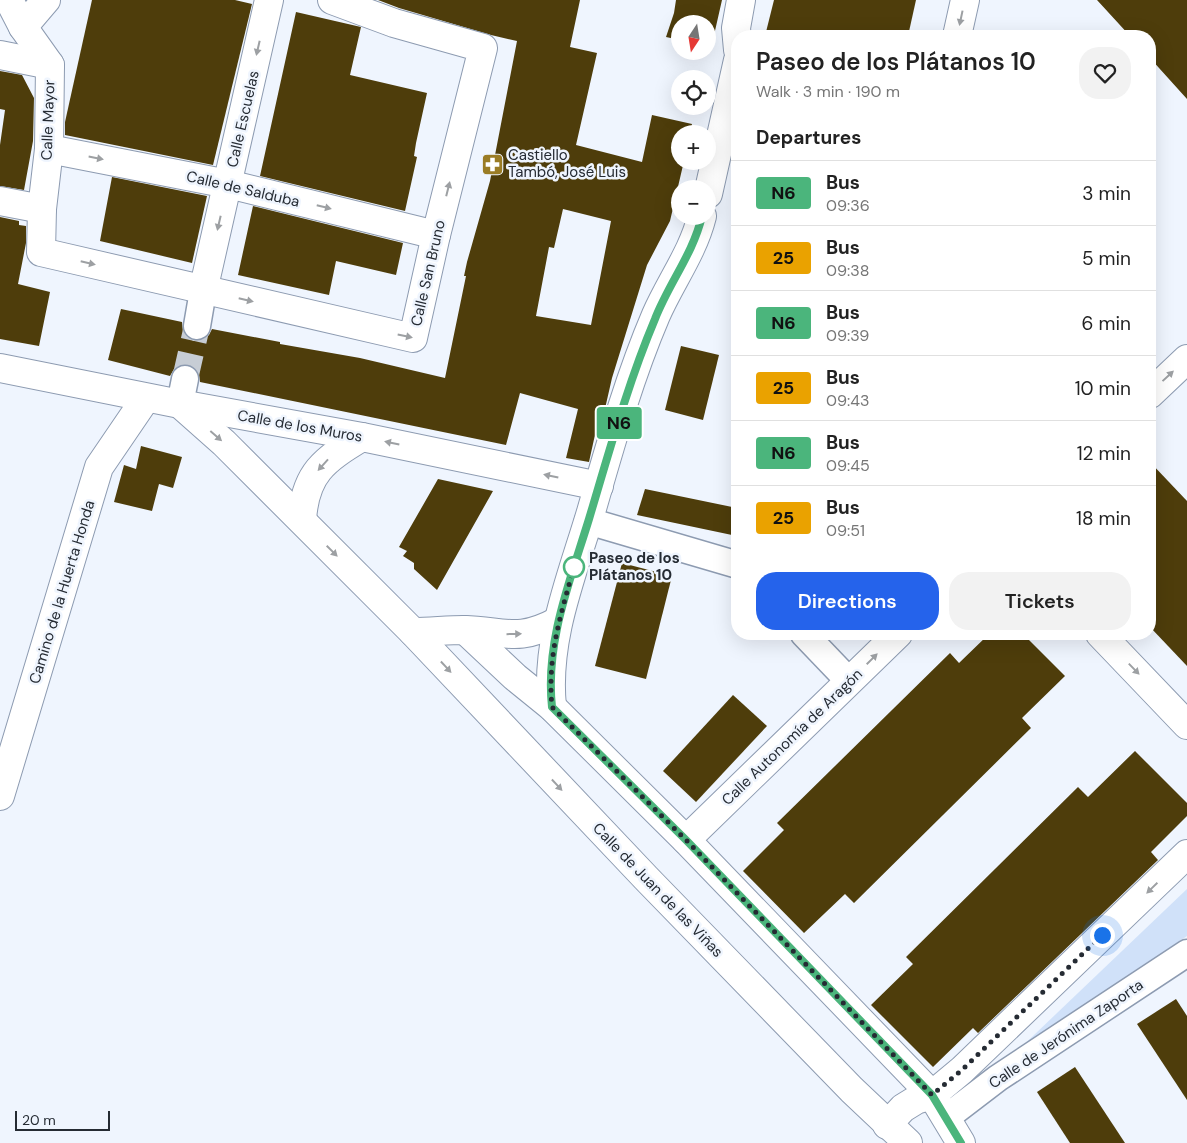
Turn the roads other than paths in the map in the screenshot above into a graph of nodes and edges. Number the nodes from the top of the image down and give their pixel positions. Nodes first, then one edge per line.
1 (9, 0) edge
2 (46, 0) edge
3 (269, 0) edge
4 (332, 0) edge
5 (742, 0) edge
6 (965, 0) edge
7 (23, 27) junction
8 (736, 30) edge
9 (959, 30) edge
10 (0, 55) edge
11 (50, 65) junction
12 (731, 91) edge
13 (48, 149) junction
14 (711, 180) edge
15 (228, 184) junction
16 (0, 201) edge
17 (42, 209) junction
18 (699, 225) edge
19 (436, 235) junction
20 (41, 252) joint
21 (203, 291) junction
22 (197, 326) tunnel mouth
23 (1187, 359) edge
24 (0, 368) edge
25 (1156, 388) edge
26 (182, 392) junction
27 (146, 398) junction
28 (362, 436) junction
29 (599, 486) junction
30 (302, 520) junction
31 (588, 520) junction
32 (731, 561) edge
33 (558, 621) junction
34 (465, 630) junction
35 (413, 632) junction
36 (810, 640) edge
37 (892, 640) edge
38 (1106, 640) edge
39 (850, 681) junction
40 (552, 707) junction
41 (1187, 725) edge
42 (0, 796) edge
43 (686, 840) junction
44 (1187, 854) edge
45 (1187, 953) edge
46 (932, 1095) junction
47 (947, 1117) junction
48 (888, 1125) junction
49 (908, 1143) edge
50 (961, 1143) edge

1 - 7 street, Calle Mayor
2 - 7 street
3 -> 15 street, Calle Escuelas
19 -> 4 street, Calle San Bruno
5 - 8 street
6 -> 9 street
7 - 11 street, Calle Mayor
10 - 11 street
11 - 13 street, Calle Mayor
12 - 14 street
13 -> 15 street, Calle de Salduba
13 - 17 street, Calle Mayor
15 -> 19 street, Calle de Salduba
15 -> 21 street, Calle Escuelas
16 - 17 street
17 - 20 street, Calle Mayor
18 - 29 street
21 -> 19 street, Calle San Bruno
20 -> 21 street, Calle San Bruno
21 - 22 street, Calle Escuelas
25 -> 23 street
24 - 27 street, Calle de los Muros
26 - 27 street, Calle de los Muros
26 - 28 street, Calle de los Muros
26 -> 30 street, Calle de Juan de las Viñas
27 - 42 street, Camino de la Huerta Honda
29 -> 28 street, Calle de los Muros
28 -> 30 street
29 - 31 street
30 -> 35 street, Calle de Juan de las Viñas
31 - 32 street
31 - 33 street
34 -> 33 street
33 - 40 street
34 - 35 street
34 - 40 street
35 -> 48 street, Calle de Juan de las Viñas
36 - 39 street
39 -> 37 street, Calle Autonomía de Aragón
38 -> 41 street
39 - 43 street, Calle Autonomía de Aragón
40 - 43 street
43 - 46 street
44 -> 46 street, Calle de Jerónima Zaporta
45 - 47 street, Calle de Jerónima Zaporta
46 - 47 street
46 - 48 street, Calle de Jerónima Zaporta
47 - 50 street
48 - 49 street, Calle de Juan de las Viñas

